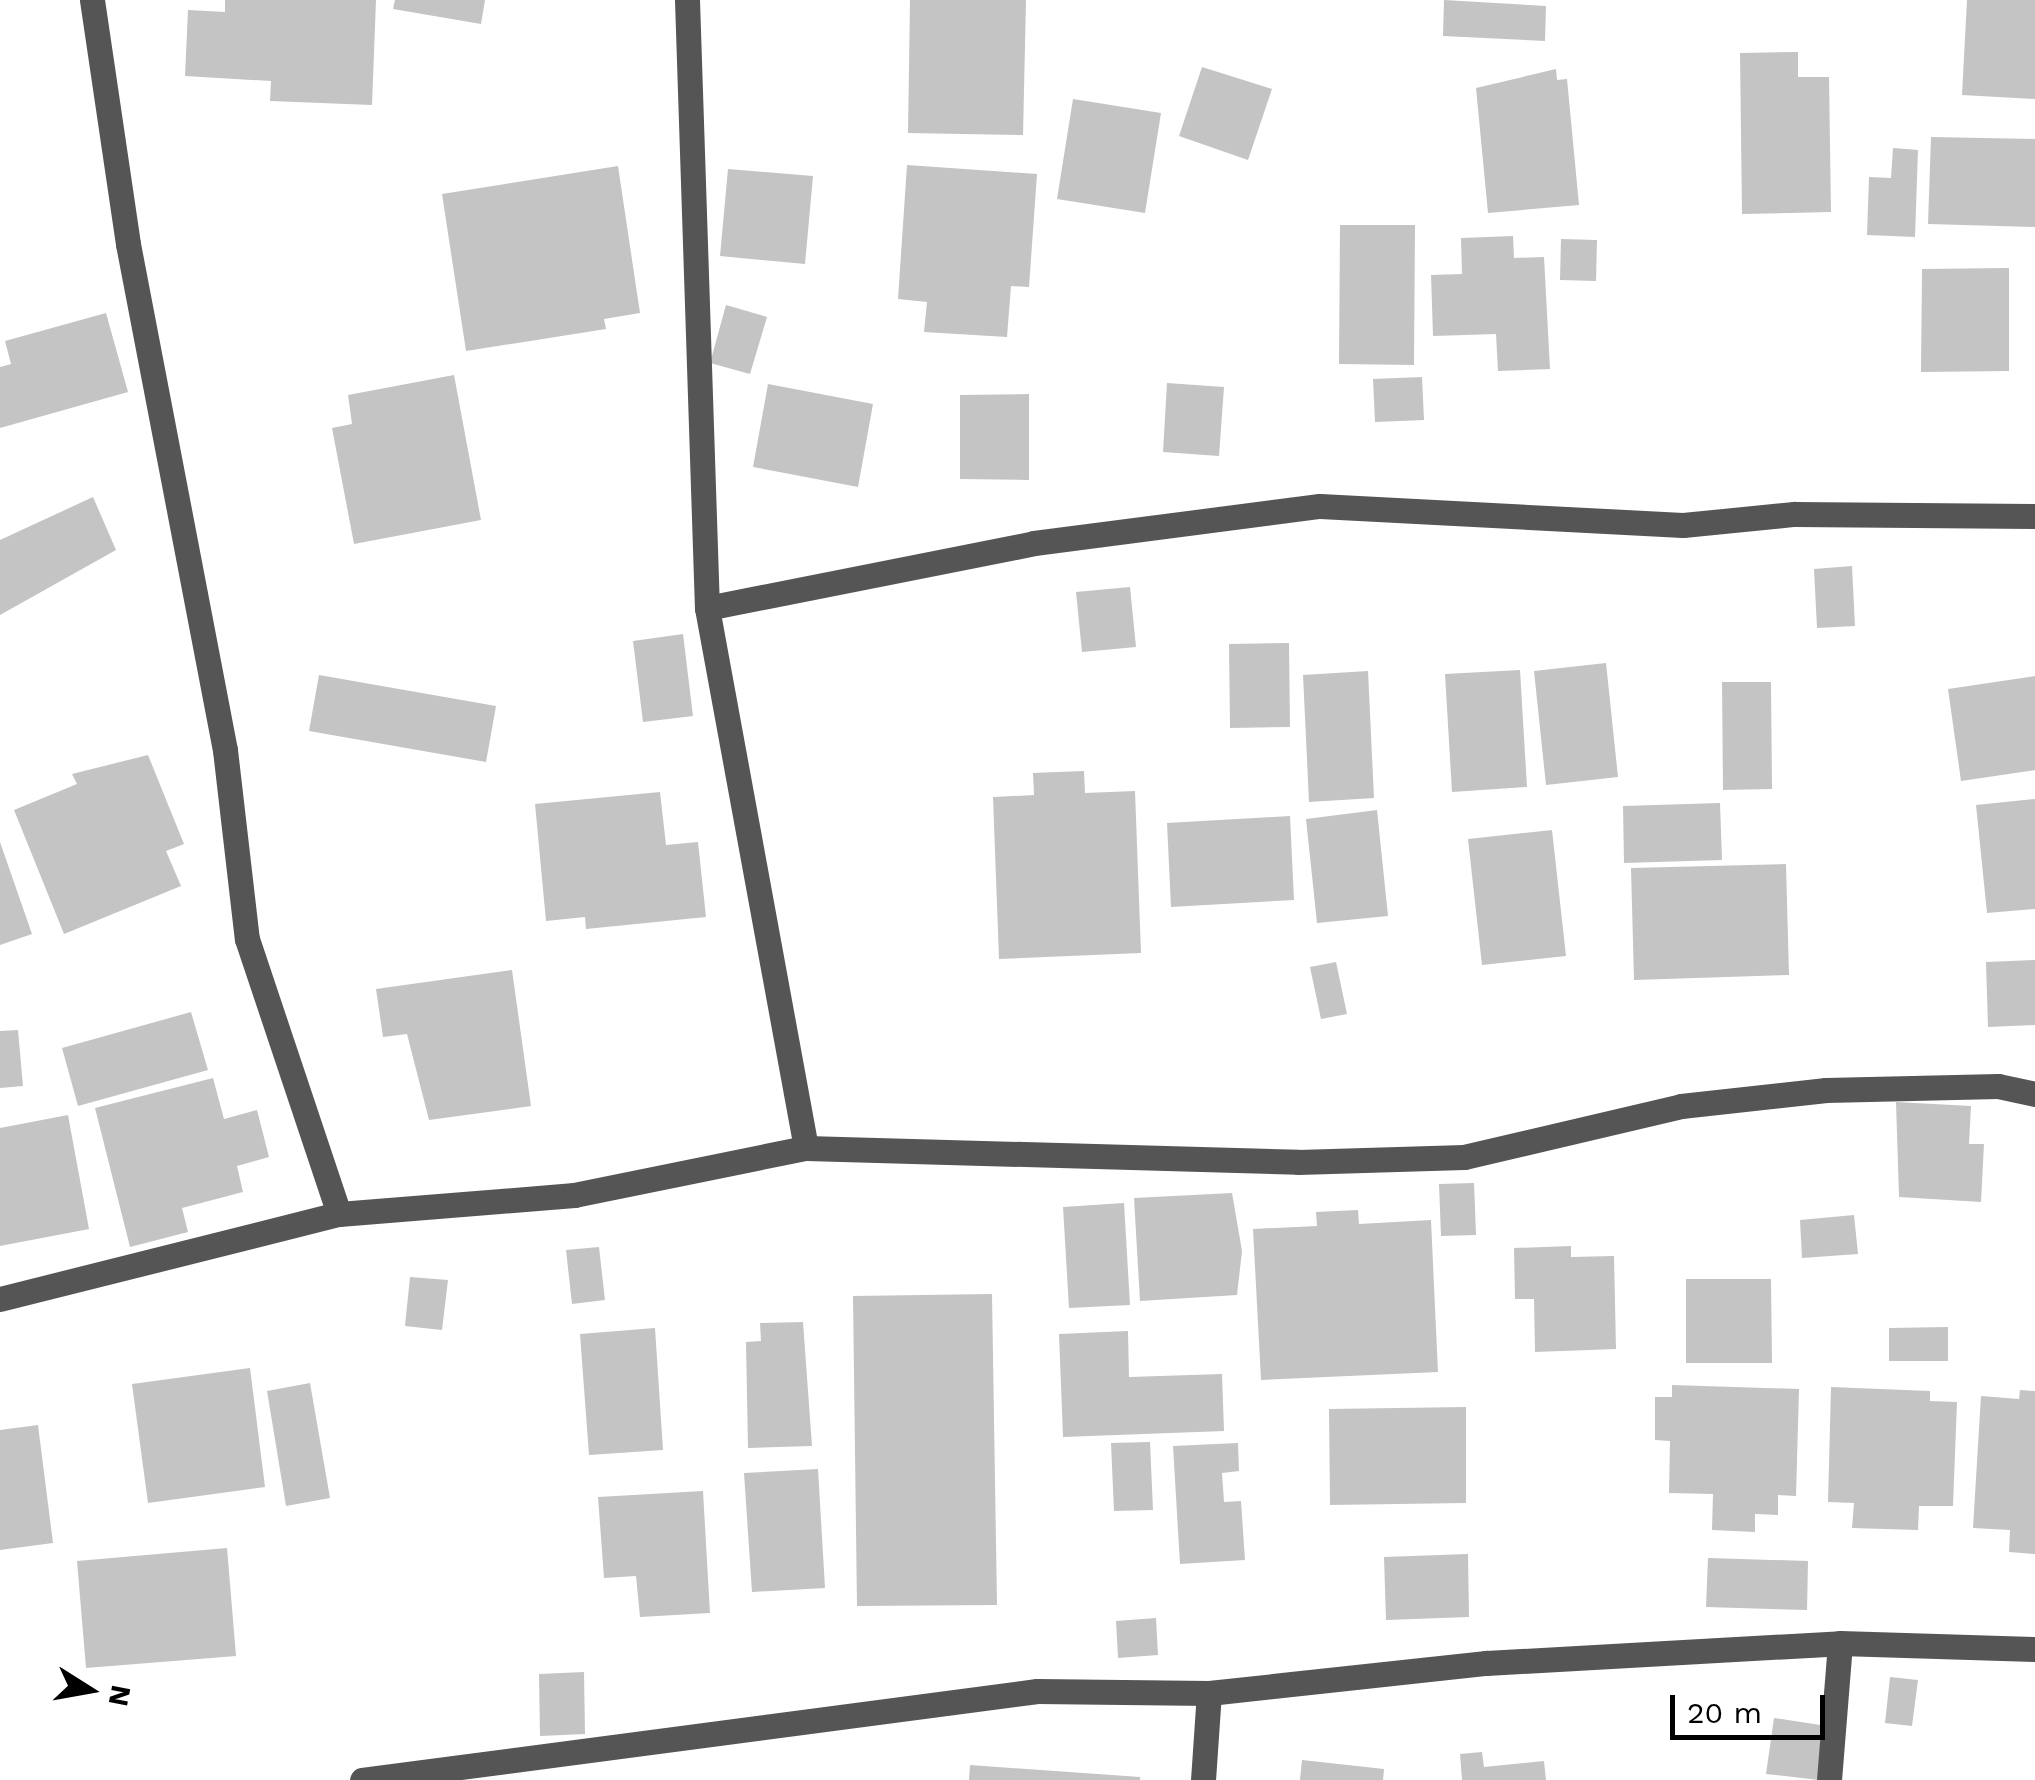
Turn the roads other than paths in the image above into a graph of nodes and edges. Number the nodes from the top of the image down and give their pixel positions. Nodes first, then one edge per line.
1 (92, 0) edge
2 (687, 0) edge
3 (2035, 516) edge
4 (706, 608) junction
5 (2035, 1094) edge
6 (806, 1148) junction
7 (340, 1214) junction
8 (0, 1299) edge
9 (1840, 1643) junction
10 (2035, 1649) edge
11 (1209, 1693) junction
12 (362, 1780) edge
13 (1203, 1780) edge
14 (1829, 1780) edge

1 - 7 street
2 - 4 street
3 - 4 street
4 - 6 street
5 - 6 street
6 - 7 street
7 - 8 street
9 - 10 street
9 - 11 street
9 - 14 street
11 - 12 street
11 - 13 street

